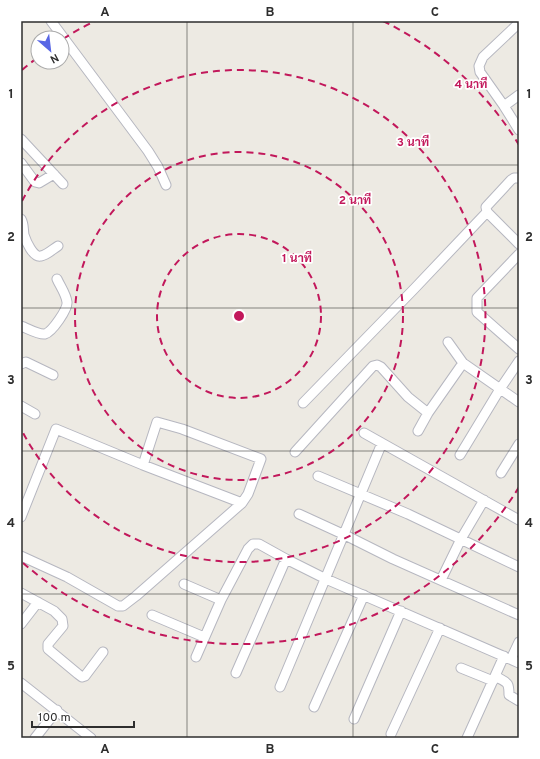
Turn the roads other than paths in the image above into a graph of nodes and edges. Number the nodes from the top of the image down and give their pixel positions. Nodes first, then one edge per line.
1 (51, 21) edge
2 (519, 23) edge
3 (519, 95) edge
4 (504, 106) junction
5 (519, 130) edge
6 (21, 139) edge
7 (31, 150) junction
8 (21, 162) edge
9 (54, 174) junction
10 (519, 178) edge
11 (63, 184) dead end
12 (166, 185) dead end
13 (487, 212) junction
14 (21, 219) edge
15 (519, 244) edge
16 (58, 246) dead end
17 (519, 254) edge
18 (57, 279) dead end
19 (21, 326) edge
20 (448, 342) dead end
21 (519, 349) edge
22 (519, 361) edge
23 (463, 363) junction
24 (21, 364) edge
25 (53, 375) dead end
26 (500, 389) junction
27 (519, 402) edge
28 (303, 403) dead end
29 (21, 406) edge
30 (428, 413) junction
31 (35, 414) dead end
32 (418, 431) dead end
33 (364, 433) dead end
34 (382, 443) junction
35 (519, 444) edge
36 (295, 452) dead end
37 (460, 456) dead end
38 (143, 464) junction
39 (501, 473) dead end
40 (318, 476) dead end
41 (361, 494) junction
42 (484, 500) junction
43 (242, 503) junction
44 (299, 514) dead end
45 (21, 517) edge
46 (519, 520) edge
47 (345, 534) junction
48 (461, 539) junction
49 (21, 556) edge
50 (286, 559) junction
51 (519, 567) edge
52 (326, 578) junction
53 (441, 580) junction
54 (184, 584) dead end
55 (21, 593) edge
56 (364, 595) junction
57 (221, 600) junction
58 (38, 602) junction
59 (401, 611) junction
60 (519, 614) edge
61 (152, 615) dead end
62 (21, 624) edge
63 (440, 628) junction
64 (204, 637) junction
65 (519, 642) edge
66 (104, 652) dead end
67 (196, 657) dead end
68 (511, 660) edge
69 (461, 668) dead end
70 (236, 673) dead end
71 (494, 679) junction
72 (21, 683) edge
73 (280, 687) dead end
74 (519, 701) edge
75 (314, 707) dead end
76 (57, 710) junction
77 (354, 719) dead end
78 (391, 734) dead end
79 (35, 738) edge
80 (91, 738) edge
81 (468, 738) edge

1 - 12 street
2 - 4 street
3 - 4 street
4 - 5 street
6 - 7 street
7 - 8 street
7 - 9 street
8 - 9 street
9 - 11 street
10 - 13 street
13 - 15 street
13 - 28 street
14 - 16 street
17 - 21 street
18 - 19 street
20 - 23 street
22 - 26 street
23 - 26 street
23 - 30 street
24 - 25 street
26 - 27 street
26 - 37 street
29 - 31 street
30 - 32 street
30 - 36 street
33 - 34 street
34 - 41 street
34 - 42 street
35 - 39 street
38 - 43 street
38 - 43 street
38 - 45 street
40 - 41 street
41 - 47 street
41 - 48 street
42 - 46 street
42 - 48 street
43 - 49 street
44 - 47 street
47 - 52 street
47 - 53 street
48 - 51 street
48 - 53 street
50 - 52 street
50 - 57 street
50 - 70 street
52 - 56 street
52 - 73 street
53 - 60 street
54 - 57 street
55 - 58 street
56 - 59 street
56 - 75 street
57 - 64 street
58 - 62 street
58 - 66 street
59 - 63 street
59 - 77 street
61 - 64 street
63 - 68 street
63 - 78 street
64 - 67 street
65 - 68 street
68 - 71 street
69 - 71 street
71 - 74 street
71 - 81 street
72 - 76 street
76 - 79 street
76 - 80 street

